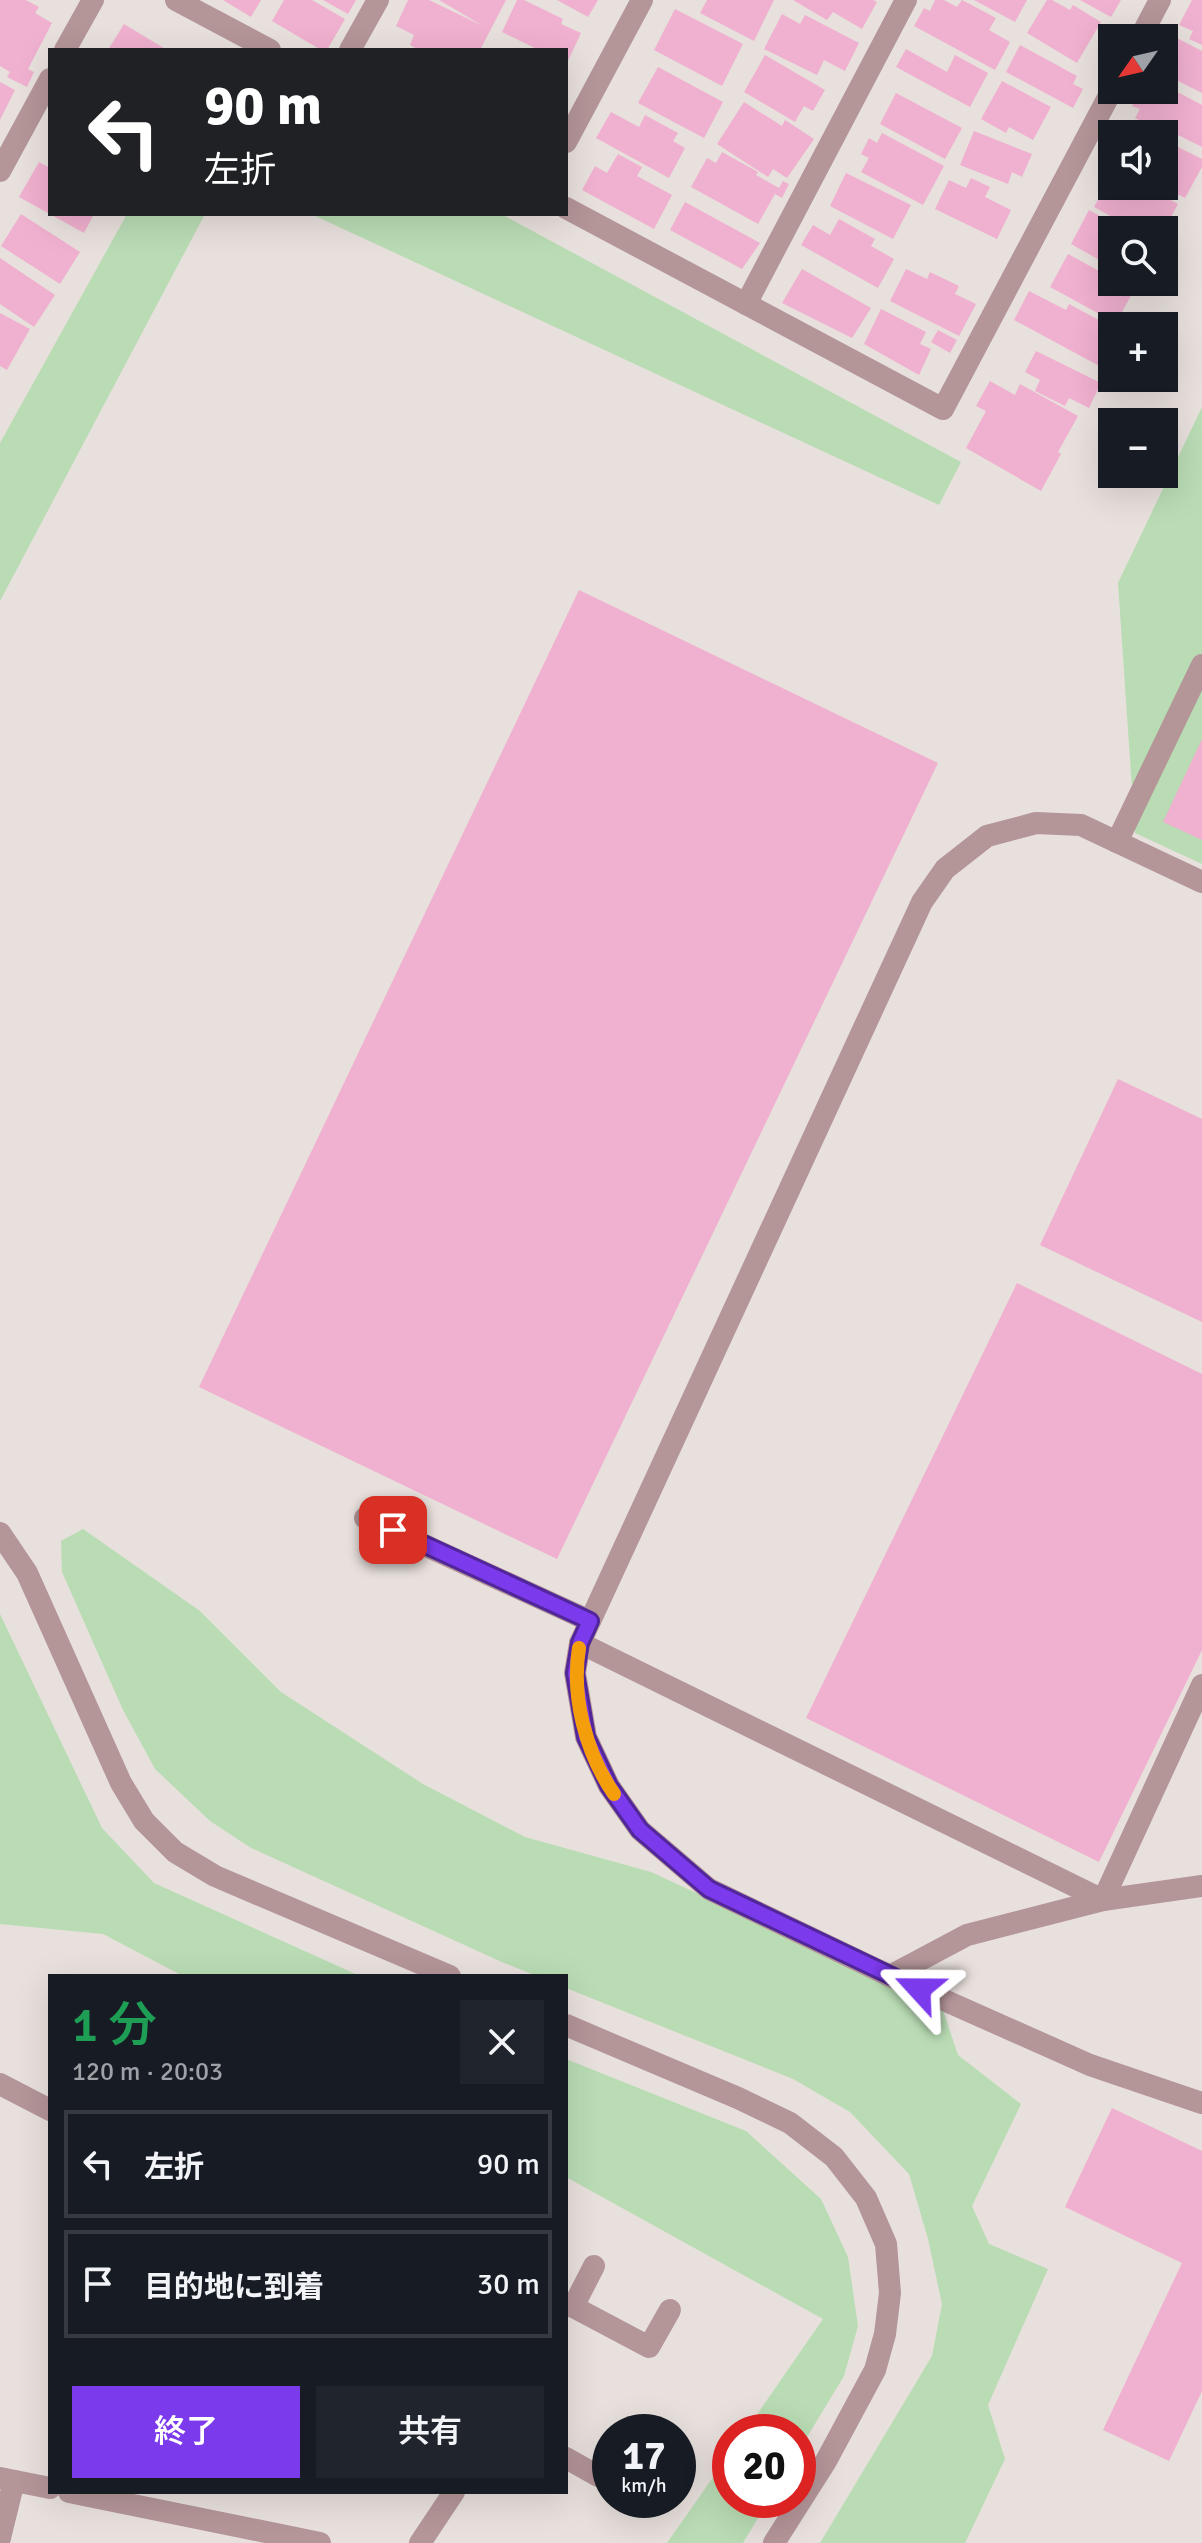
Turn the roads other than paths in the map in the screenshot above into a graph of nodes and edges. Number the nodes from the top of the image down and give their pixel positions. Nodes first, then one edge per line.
1 (93, 0) edge
2 (176, 0) edge
3 (378, 0) edge
4 (642, 0) edge
5 (906, 0) edge
6 (1160, 0) edge
7 (1147, 24) edge
8 (66, 48) edge
9 (266, 48) edge
10 (351, 48) edge
11 (48, 83) edge
12 (1105, 104) edge
13 (568, 138) edge
14 (0, 171) edge
15 (568, 209) edge
16 (746, 304) junction
17 (1202, 665) edge
18 (1117, 842) junction
19 (1202, 882) edge
20 (365, 1518) dead end
21 (0, 1533) edge
22 (590, 1621) junction
23 (580, 1643) junction
24 (1202, 1685) edge
25 (1202, 1886) edge
26 (1103, 1900) junction
27 (445, 1974) edge
28 (890, 1976) junction
29 (568, 2026) edge
30 (0, 2084) edge
31 (1202, 2103) edge
32 (48, 2109) edge
33 (594, 2266) dead end
34 (570, 2305) edge
35 (670, 2310) dead end
36 (568, 2459) edge
37 (592, 2473) edge
38 (7, 2479) edge
39 (48, 2488) edge
40 (79, 2494) edge
41 (453, 2494) edge
42 (0, 2538) edge
43 (320, 2543) edge
44 (420, 2543) edge
45 (774, 2543) edge

1 - 8 street
2 - 9 street
3 - 10 street
4 - 13 street
5 - 16 street
6 - 7 street
11 - 14 street
12 - 16 street
15 - 16 street
17 - 18 street
18 - 19 street
18 - 22 street
20 - 22 street
21 - 27 street
22 - 23 street
23 - 26 street
23 - 28 street
24 - 26 street
25 - 26 street
26 - 28 street
28 - 31 street
29 - 45 street
30 - 32 street
33 - 34 street
34 - 35 street
36 - 37 street
38 - 39 street
38 - 42 street
40 - 43 street
41 - 44 street

